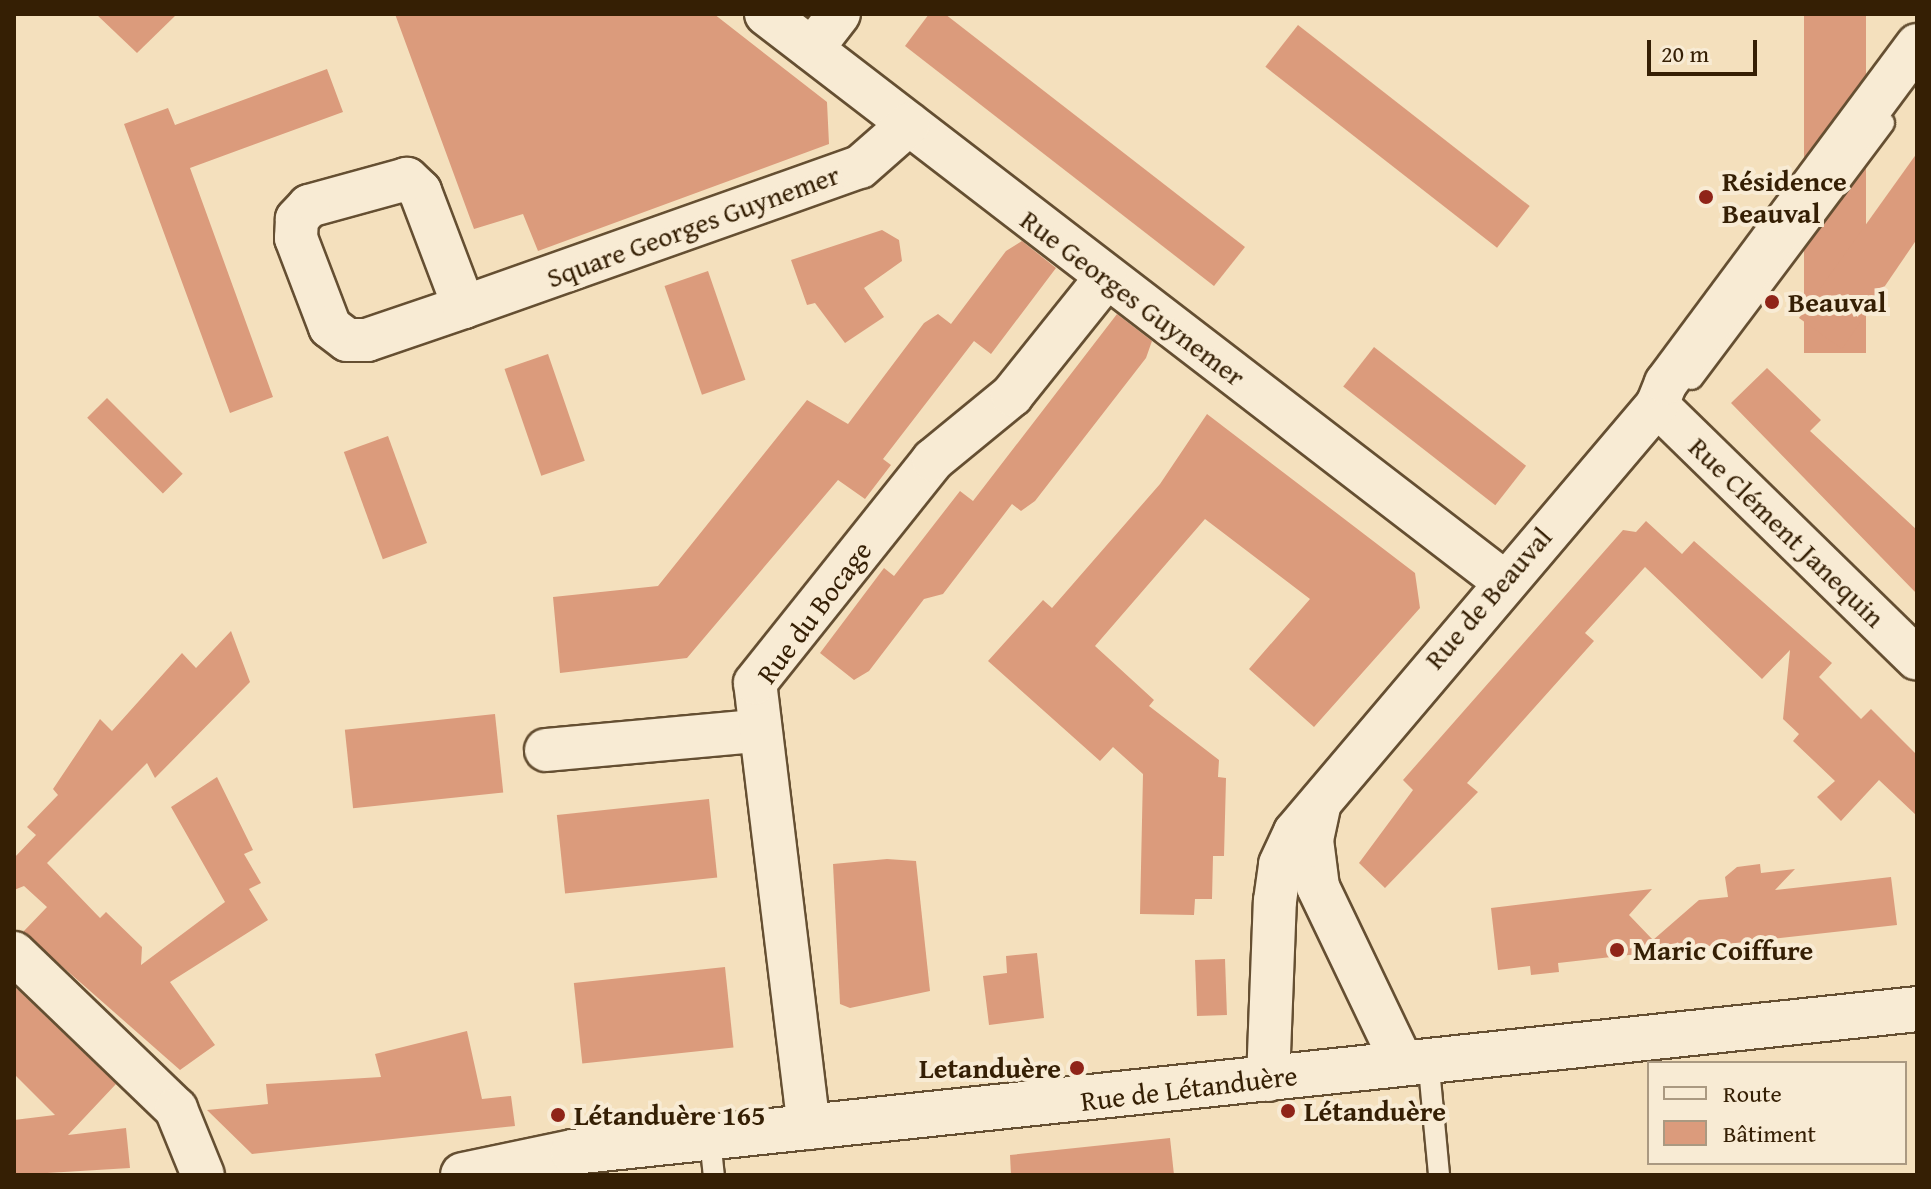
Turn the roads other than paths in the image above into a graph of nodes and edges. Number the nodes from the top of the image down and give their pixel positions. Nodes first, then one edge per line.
1 (766, 14) edge
2 (839, 14) edge
3 (1917, 45) edge
4 (812, 49) junction
5 (1917, 76) edge
6 (909, 124) junction
7 (1105, 279) junction
8 (464, 307) dead end
9 (1657, 405) junction
10 (1502, 580) junction
11 (1917, 659) edge
12 (756, 731) junction
13 (546, 750) dead end
14 (1322, 794) junction
15 (14, 953) edge
16 (1916, 1019) edge
17 (1415, 1060) junction
18 (1268, 1080) junction
19 (809, 1128) junction
20 (712, 1157) edge
21 (203, 1175) edge
22 (463, 1175) edge
23 (1439, 1175) edge

1 - 4 street, Rue Georges Guynemer
2 - 4 street
3 - 9 street, Rue de Beauval
4 - 6 street, Rue Georges Guynemer
5 - 9 lane, Rue de Beauval
6 - 7 street, Rue Georges Guynemer
6 - 8 street, Square Georges Guynemer
7 - 10 street, Rue Georges Guynemer
7 - 12 street, Rue du Bocage
9 - 10 street, Rue de Beauval
9 - 11 street, Rue Clément Janequin
10 - 14 street, Rue de Beauval
12 - 13 street
12 - 19 street, Rue du Bocage
14 - 17 street, Rue de Beauval
14 - 18 street, Rue de Beauval
15 - 21 street
16 - 17 street, Rue de Létanduère
17 - 18 street, Rue de Létanduère
17 - 23 lane
18 - 19 street, Rue de Létanduère
19 - 20 street, Rue de Létanduère
20 - 22 street, Rue de Létanduère

